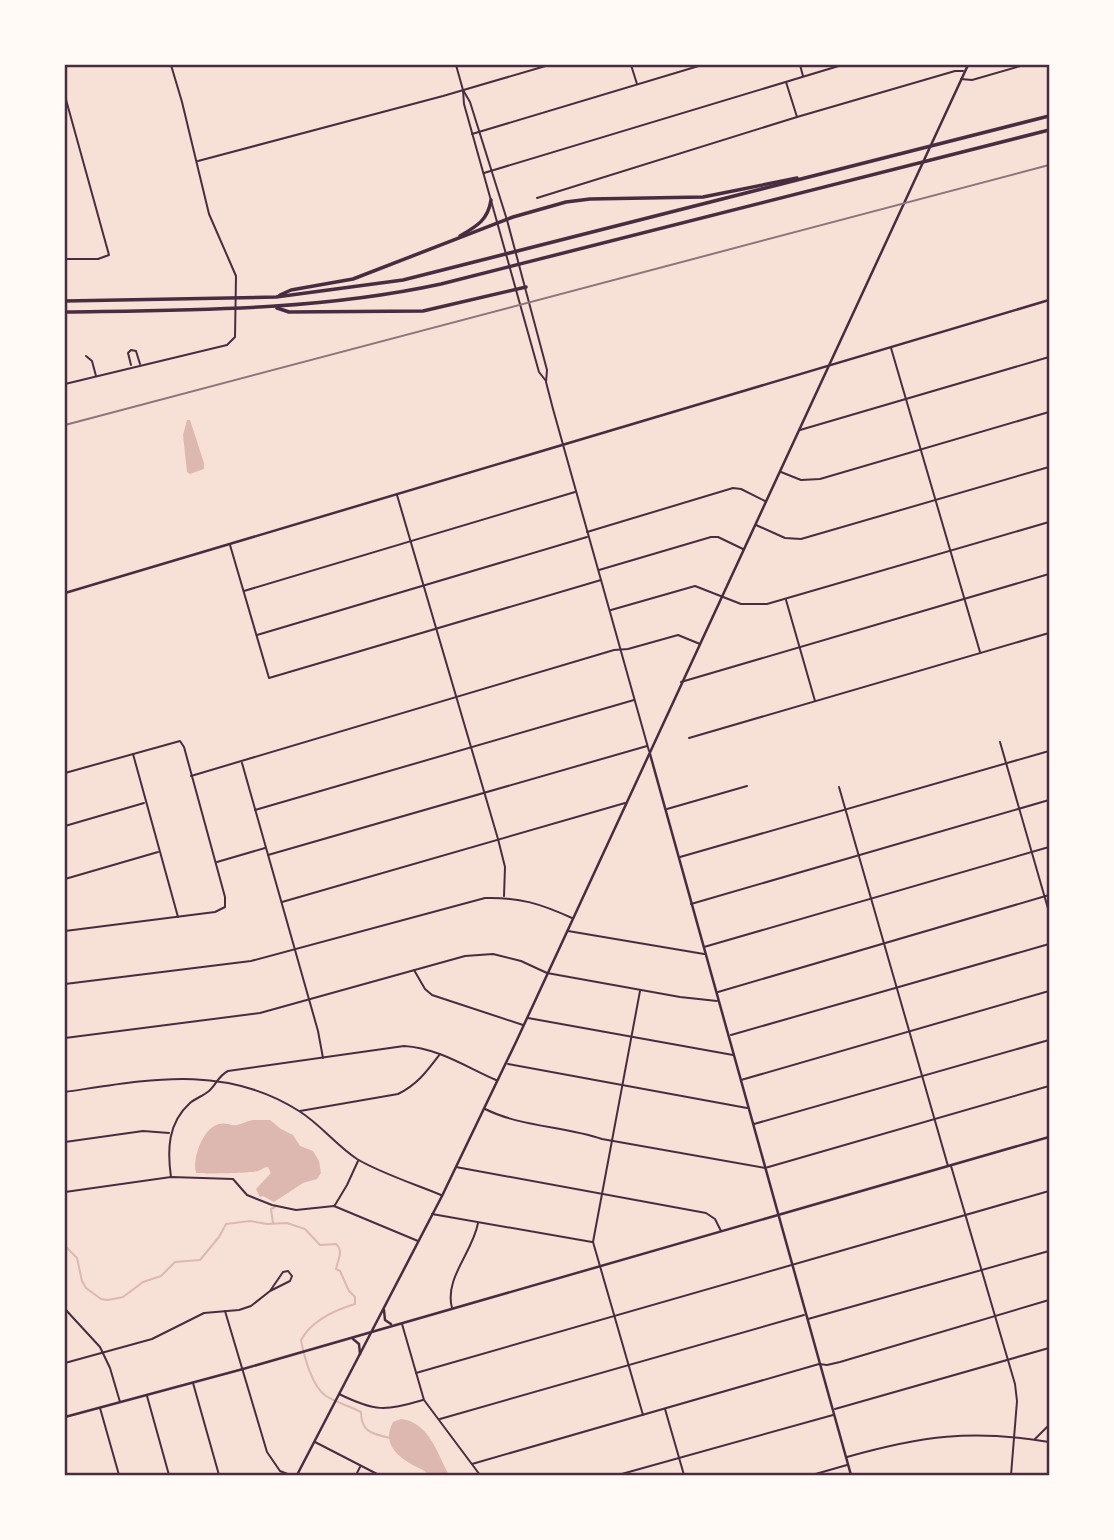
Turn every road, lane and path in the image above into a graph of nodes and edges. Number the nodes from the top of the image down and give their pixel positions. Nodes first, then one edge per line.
1 (114, 65) edge
2 (126, 65) edge
3 (171, 65) edge
4 (456, 65) edge
5 (549, 65) edge
6 (631, 65) edge
7 (702, 65) edge
8 (800, 65) edge
9 (842, 65) edge
10 (968, 65) edge
11 (1024, 65) edge
12 (965, 71) junction
13 (803, 76) junction
14 (961, 79) junction
15 (786, 81) junction
16 (637, 84) junction
17 (463, 90) junction
18 (65, 96) edge
19 (1049, 116) edge
20 (797, 117) junction
21 (1049, 130) edge
22 (479, 131) junction
23 (472, 134) junction
24 (197, 161) junction
25 (491, 171) junction
26 (484, 173) junction
27 (820, 174) junction
28 (537, 198) dead end
29 (491, 200) junction
30 (506, 220) junction
31 (498, 223) junction
32 (447, 243) junction
33 (65, 259) edge
34 (526, 287) junction
35 (516, 290) junction
36 (276, 297) junction
37 (1049, 300) edge
38 (65, 301) edge
39 (275, 307) junction
40 (65, 312) edge
41 (891, 346) junction
42 (86, 356) dead end
43 (1049, 356) edge
44 (140, 364) junction
45 (829, 365) junction
46 (131, 366) junction
47 (96, 376) junction
48 (546, 382) junction
49 (65, 384) edge
50 (907, 398) junction
51 (1049, 412) edge
52 (800, 430) junction
53 (563, 445) junction
54 (921, 449) junction
55 (1049, 467) edge
56 (780, 472) junction
57 (575, 492) junction
58 (397, 495) junction
59 (936, 499) junction
60 (766, 501) junction
61 (1049, 522) edge
62 (756, 525) junction
63 (587, 532) junction
64 (588, 536) junction
65 (410, 541) junction
66 (230, 544) junction
67 (744, 550) junction
68 (950, 550) junction
69 (598, 570) junction
70 (1049, 574) edge
71 (601, 580) junction
72 (423, 585) junction
73 (244, 591) junction
74 (65, 593) edge
75 (722, 596) junction
76 (785, 598) junction
77 (965, 599) junction
78 (610, 610) junction
79 (437, 629) junction
80 (1049, 633) edge
81 (257, 635) junction
82 (701, 644) junction
83 (799, 648) junction
84 (621, 649) junction
85 (981, 653) junction
86 (681, 682) junction
87 (457, 697) junction
88 (635, 700) junction
89 (815, 701) junction
90 (689, 738) dead end
91 (1000, 742) dead end
92 (648, 746) junction
93 (471, 747) junction
94 (1049, 751) edge
95 (649, 752) junction
96 (132, 753) junction
97 (242, 762) junction
98 (1006, 764) junction
99 (65, 773) edge
100 (191, 776) junction
101 (747, 786) dead end
102 (839, 787) dead end
103 (484, 793) junction
104 (1049, 800) edge
105 (146, 802) junction
106 (626, 803) junction
107 (1019, 808) junction
108 (255, 810) junction
109 (665, 810) junction
110 (846, 810) junction
111 (65, 826) edge
112 (498, 839) junction
113 (1049, 847) edge
114 (266, 848) junction
115 (159, 851) junction
116 (1032, 852) junction
117 (858, 854) junction
118 (268, 855) junction
119 (678, 858) junction
120 (215, 863) junction
121 (65, 879) edge
122 (1049, 895) edge
123 (504, 897) junction
124 (1045, 897) junction
125 (871, 899) junction
126 (282, 902) junction
127 (691, 904) junction
128 (1049, 912) edge
129 (178, 917) junction
130 (573, 918) junction
131 (65, 930) edge
132 (567, 931) junction
133 (884, 943) junction
134 (1049, 944) edge
135 (703, 947) junction
136 (295, 950) junction
137 (705, 954) junction
138 (414, 970) junction
139 (547, 973) junction
140 (65, 984) edge
141 (897, 988) junction
142 (640, 990) junction
143 (1049, 991) edge
144 (715, 993) junction
145 (310, 1000) junction
146 (719, 1001) junction
147 (527, 1018) junction
148 (524, 1025) junction
149 (909, 1032) junction
150 (728, 1036) junction
151 (65, 1038) edge
152 (632, 1038) junction
153 (1049, 1040) edge
154 (441, 1053) junction
155 (734, 1056) junction
156 (323, 1058) junction
157 (506, 1063) junction
158 (922, 1076) junction
159 (216, 1080) junction
160 (497, 1080) junction
161 (741, 1080) junction
162 (622, 1085) junction
163 (1049, 1086) edge
164 (65, 1092) edge
165 (484, 1108) junction
166 (748, 1108) junction
167 (300, 1111) junction
168 (934, 1119) junction
169 (753, 1125) junction
170 (170, 1133) junction
171 (1049, 1137) edge
172 (613, 1141) junction
173 (65, 1142) edge
174 (358, 1160) junction
175 (949, 1166) junction
176 (455, 1167) junction
177 (765, 1168) junction
178 (171, 1177) junction
179 (65, 1192) edge
180 (1049, 1192) edge
181 (601, 1194) junction
182 (442, 1196) junction
183 (334, 1206) junction
184 (432, 1214) junction
185 (778, 1216) junction
186 (965, 1216) junction
187 (478, 1222) junction
188 (721, 1231) junction
189 (419, 1241) junction
190 (593, 1242) junction
191 (1049, 1251) edge
192 (792, 1265) junction
193 (600, 1266) junction
194 (982, 1270) junction
195 (270, 1291) junction
196 (1049, 1300) edge
197 (452, 1308) junction
198 (65, 1310) edge
199 (225, 1310) junction
200 (384, 1310) junction
201 (805, 1315) junction
202 (615, 1316) junction
203 (995, 1316) junction
204 (807, 1320) junction
205 (402, 1323) junction
206 (394, 1325) junction
207 (373, 1331) junction
208 (350, 1338) junction
209 (1049, 1348) edge
210 (103, 1353) junction
211 (360, 1355) junction
212 (1008, 1360) junction
213 (65, 1363) edge
214 (819, 1364) junction
215 (629, 1365) junction
216 (243, 1369) junction
217 (416, 1373) junction
218 (192, 1382) junction
219 (339, 1394) junction
220 (147, 1395) junction
221 (424, 1400) junction
222 (120, 1402) junction
223 (100, 1407) junction
224 (665, 1408) junction
225 (833, 1412) junction
226 (643, 1415) junction
227 (65, 1418) edge
228 (440, 1419) junction
229 (1049, 1425) edge
230 (1015, 1437) junction
231 (1034, 1440) junction
232 (316, 1441) junction
233 (1049, 1442) edge
234 (846, 1457) junction
235 (680, 1458) junction
236 (472, 1464) junction
237 (848, 1465) junction
238 (361, 1466) junction
239 (119, 1475) edge
240 (169, 1475) edge
241 (219, 1475) edge
242 (290, 1475) edge
243 (298, 1475) edge
244 (356, 1475) edge
245 (379, 1475) edge
246 (480, 1475) edge
247 (618, 1475) edge
248 (684, 1475) edge
249 (812, 1475) edge
250 (851, 1475) edge
251 (1011, 1475) edge

1 - 2 street
3 - 24 street
4 - 17 street
5 - 17 street
6 - 16 street
7 - 16 street
8 - 13 street
9 - 13 street
10 - 12 main road
11 - 14 street
12 - 14 main road
12 - 20 street
13 - 15 street
14 - 45 main road
15 - 20 street
15 - 25 street
16 - 22 street
17 - 22 street
17 - 23 street
17 - 24 street
18 - 33 street
19 - 27 highway
20 - 28 street
21 - 39 highway
22 - 23 street
22 - 25 street
23 - 26 street
24 - 44 street
25 - 26 street
25 - 30 street
26 - 29 street
27 - 30 highway
27 - 36 highway
29 - 31 street
29 - 32 highway
30 - 31 highway
30 - 34 street
31 - 32 highway
31 - 35 street
32 - 36 highway
34 - 35 highway
34 - 48 street
35 - 39 highway
35 - 48 street
36 - 38 highway
37 - 41 main road
39 - 40 highway
41 - 45 main road
41 - 50 street
42 - 47 street
43 - 50 street
44 - 46 street
44 - 46 street
45 - 52 main road
45 - 53 main road
46 - 47 street
47 - 49 street
48 - 53 street
50 - 52 street
50 - 54 street
51 - 54 street
52 - 56 main road
53 - 57 street
53 - 58 main road
54 - 56 street
54 - 59 street
55 - 59 street
56 - 60 main road
57 - 63 street
57 - 65 street
58 - 65 street
58 - 66 main road
59 - 62 street
59 - 68 street
60 - 62 main road
60 - 63 street
61 - 68 street
62 - 67 main road
63 - 64 street
64 - 69 street
64 - 72 street
65 - 72 street
65 - 73 street
66 - 73 street
66 - 74 main road
67 - 69 street
67 - 75 main road
68 - 76 street
68 - 77 street
69 - 71 street
70 - 77 street
71 - 78 street
71 - 79 street
72 - 79 street
72 - 81 street
73 - 81 street
75 - 76 street
75 - 78 street
75 - 82 main road
76 - 83 street
77 - 83 street
77 - 85 street
78 - 84 street
79 - 81 street
79 - 87 street
80 - 85 street
82 - 84 street
82 - 86 main road
83 - 86 street
83 - 89 street
84 - 87 street
84 - 88 street
85 - 89 street
86 - 95 main road
87 - 93 street
87 - 97 street
88 - 92 street
88 - 93 street
89 - 90 street
91 - 98 street
92 - 95 street
92 - 103 street
93 - 103 street
93 - 108 street
94 - 98 street
95 - 106 main road
95 - 109 main road
96 - 99 street
96 - 100 street
96 - 105 street
97 - 100 street
97 - 108 street
98 - 107 street
98 - 110 street
100 - 120 street
101 - 109 street
102 - 110 street
103 - 112 street
103 - 118 street
104 - 107 street
105 - 111 street
105 - 115 street
106 - 112 street
106 - 130 main road
107 - 116 street
107 - 117 street
108 - 114 street
109 - 119 main road
110 - 117 street
110 - 119 street
112 - 123 street
112 - 126 street
113 - 116 street
114 - 118 street
114 - 120 street
115 - 121 street
115 - 129 street
116 - 124 street
116 - 125 street
117 - 125 street
117 - 127 street
118 - 126 street
119 - 127 main road
120 - 129 street
122 - 124 street
123 - 130 street
123 - 136 street
124 - 128 street
124 - 133 street
125 - 133 street
125 - 135 street
126 - 136 street
127 - 135 main road
129 - 131 street
130 - 132 main road
132 - 137 street
132 - 139 main road
133 - 141 street
133 - 144 street
134 - 141 street
135 - 137 main road
136 - 140 street
136 - 145 street
137 - 144 main road
138 - 139 street
138 - 145 street
138 - 148 street
139 - 142 street
139 - 147 main road
141 - 149 street
141 - 150 street
142 - 146 street
142 - 152 street
143 - 149 street
144 - 146 main road
145 - 151 street
145 - 156 street
146 - 150 main road
147 - 148 main road
147 - 152 street
148 - 157 main road
149 - 158 street
149 - 161 street
150 - 155 main road
152 - 155 street
152 - 162 street
153 - 158 street
154 - 156 street
154 - 160 street
154 - 167 street
155 - 161 main road
156 - 159 street
157 - 160 main road
157 - 162 street
158 - 168 street
158 - 169 street
159 - 164 street
159 - 167 street
159 - 170 street
160 - 165 main road
161 - 166 main road
162 - 166 street
162 - 172 street
163 - 168 street
165 - 172 street
165 - 176 main road
166 - 169 main road
167 - 174 street
168 - 175 street
168 - 177 street
169 - 177 main road
170 - 173 street
170 - 178 street
171 - 175 main road
172 - 177 street
172 - 181 street
174 - 182 street
174 - 183 street
175 - 185 main road
175 - 186 street
176 - 181 street
176 - 182 main road
177 - 185 main road
178 - 179 street
178 - 183 street
180 - 186 street
181 - 188 street
181 - 190 street
182 - 184 main road
183 - 189 street
184 - 187 street
184 - 189 main road
185 - 188 main road
185 - 192 main road
186 - 192 street
186 - 194 street
187 - 190 street
187 - 197 street
188 - 193 main road
189 - 200 main road
190 - 193 street
191 - 194 street
192 - 201 main road
192 - 202 street
193 - 197 main road
193 - 202 street
194 - 203 street
194 - 204 street
195 - 195 street
195 - 199 street
196 - 203 street
197 - 205 main road
198 - 210 street
199 - 210 street
199 - 216 street
200 - 206 main road
200 - 207 main road
201 - 204 main road
201 - 215 street
202 - 215 street
202 - 217 street
203 - 212 street
203 - 214 street
204 - 214 main road
205 - 206 main road
205 - 217 street
206 - 207 main road
207 - 208 main road
207 - 211 main road
208 - 211 main road
208 - 216 main road
209 - 212 street
210 - 213 street
210 - 222 street
211 - 219 main road
212 - 225 street
212 - 230 street
214 - 224 street
214 - 225 main road
215 - 226 street
215 - 228 street
216 - 218 main road
216 - 242 street
217 - 221 street
218 - 220 main road
218 - 241 street
219 - 221 street
219 - 232 main road
220 - 222 main road
220 - 240 street
221 - 228 street
222 - 223 main road
223 - 227 main road
223 - 239 street
224 - 226 street
224 - 235 street
225 - 234 main road
225 - 235 street
226 - 236 street
228 - 236 street
229 - 231 street
230 - 231 street
230 - 234 street
230 - 251 street
231 - 233 street
232 - 238 street
232 - 243 main road
234 - 237 main road
235 - 247 street
235 - 248 street
236 - 246 street
237 - 249 street
237 - 250 main road
238 - 244 street
238 - 245 street

